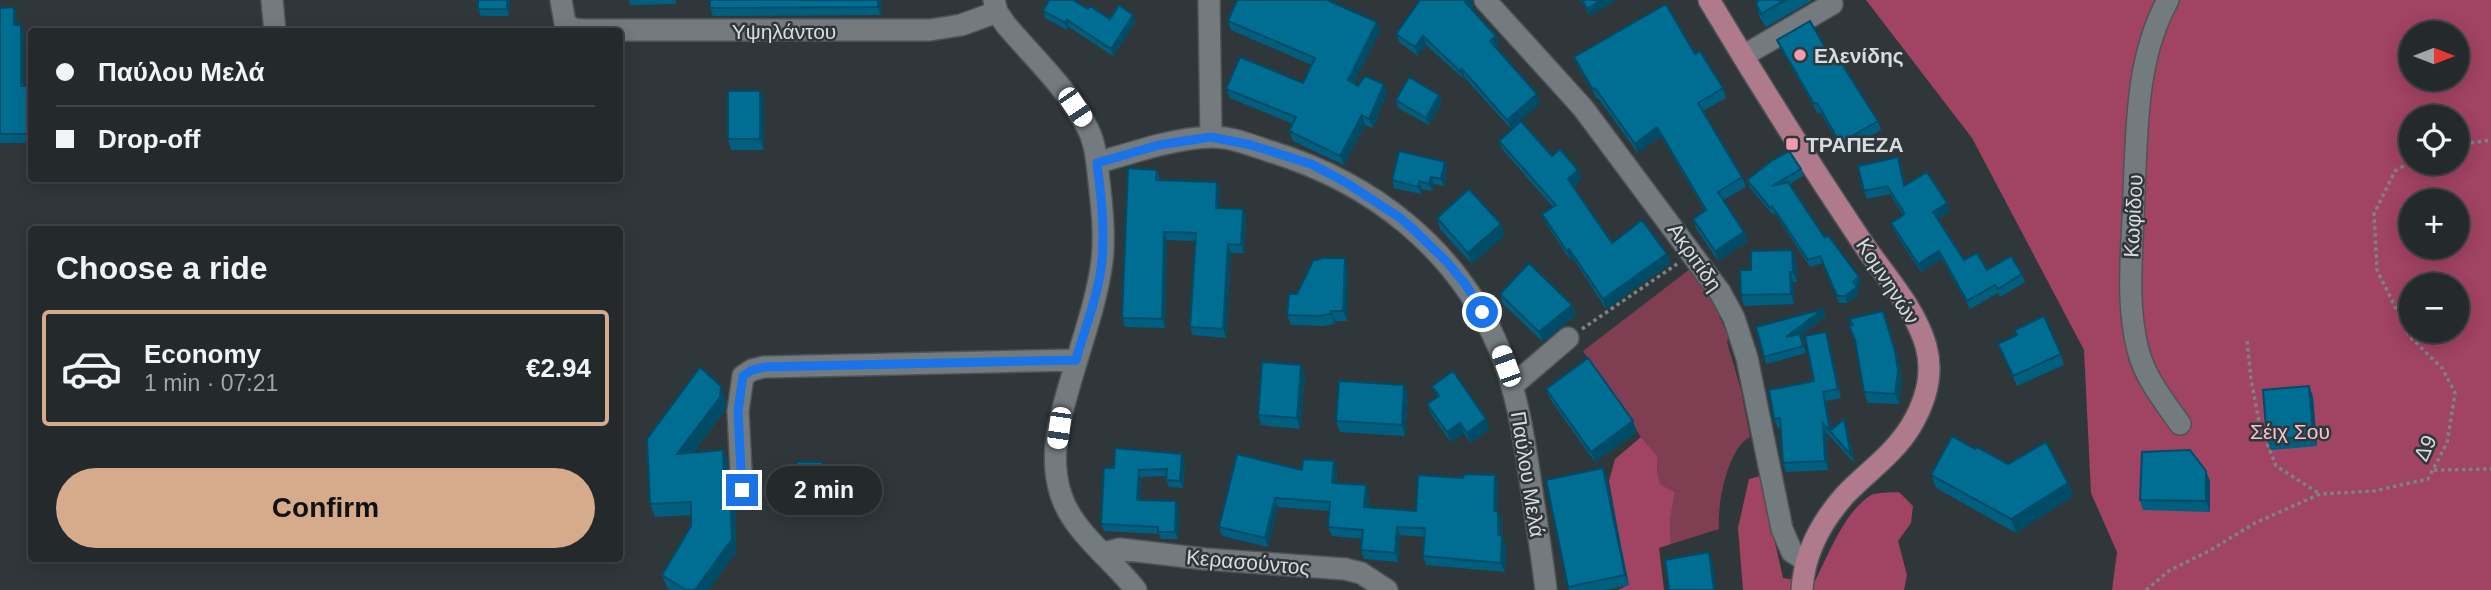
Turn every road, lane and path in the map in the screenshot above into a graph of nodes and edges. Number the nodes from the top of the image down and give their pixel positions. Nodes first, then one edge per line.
1 (272, 0) edge
2 (561, 0) edge
3 (1209, 0) edge
4 (1485, 0) edge
5 (1709, 0) edge
6 (1830, 0) edge
7 (2168, 0) edge
8 (995, 6) edge
9 (275, 28) edge
10 (574, 28) edge
11 (623, 30) edge
12 (1743, 56) junction
13 (1211, 137) junction
14 (2491, 140) edge
15 (2469, 143) edge
16 (1097, 163) junction
17 (2399, 169) edge
18 (1693, 253) junction
19 (1568, 338) joint
20 (2247, 341) dead end
21 (1076, 360) junction
22 (1512, 386) junction
23 (2180, 424) dead end
24 (2491, 469) edge
25 (2433, 470) junction
26 (742, 490) dead end
27 (2320, 494) junction
28 (1104, 552) junction
29 (1806, 561) junction
30 (1136, 590) edge
31 (1387, 590) edge
32 (1546, 590) edge
33 (1802, 590) edge
34 (2146, 590) edge

1 - 9 street
2 - 10 street, Υψηλάντου
3 - 13 street
4 - 18 street, Ακριτίδη
5 - 12 main road, Κομνηνών
6 - 12 street
7 - 23 street, Κωφίδου
8 - 11 street, Υψηλάντου
8 - 16 street
12 - 29 main road, Κομνηνών
13 - 16 street, Παύλου Μελά
13 - 22 street, Παύλου Μελά
14 - 15 path
16 - 21 street
17 - 25 path, Δ9
18 - 19 path
18 - 29 street, Ακριτίδη
19 - 22 street
20 - 27 path
21 - 26 street
21 - 28 street
22 - 32 street, Παύλου Μελά
24 - 25 path
25 - 27 path, Δ9
27 - 34 path, Δ9
28 - 30 street
28 - 31 street, Κερασούντος
29 - 33 main road, Κομνηνών

